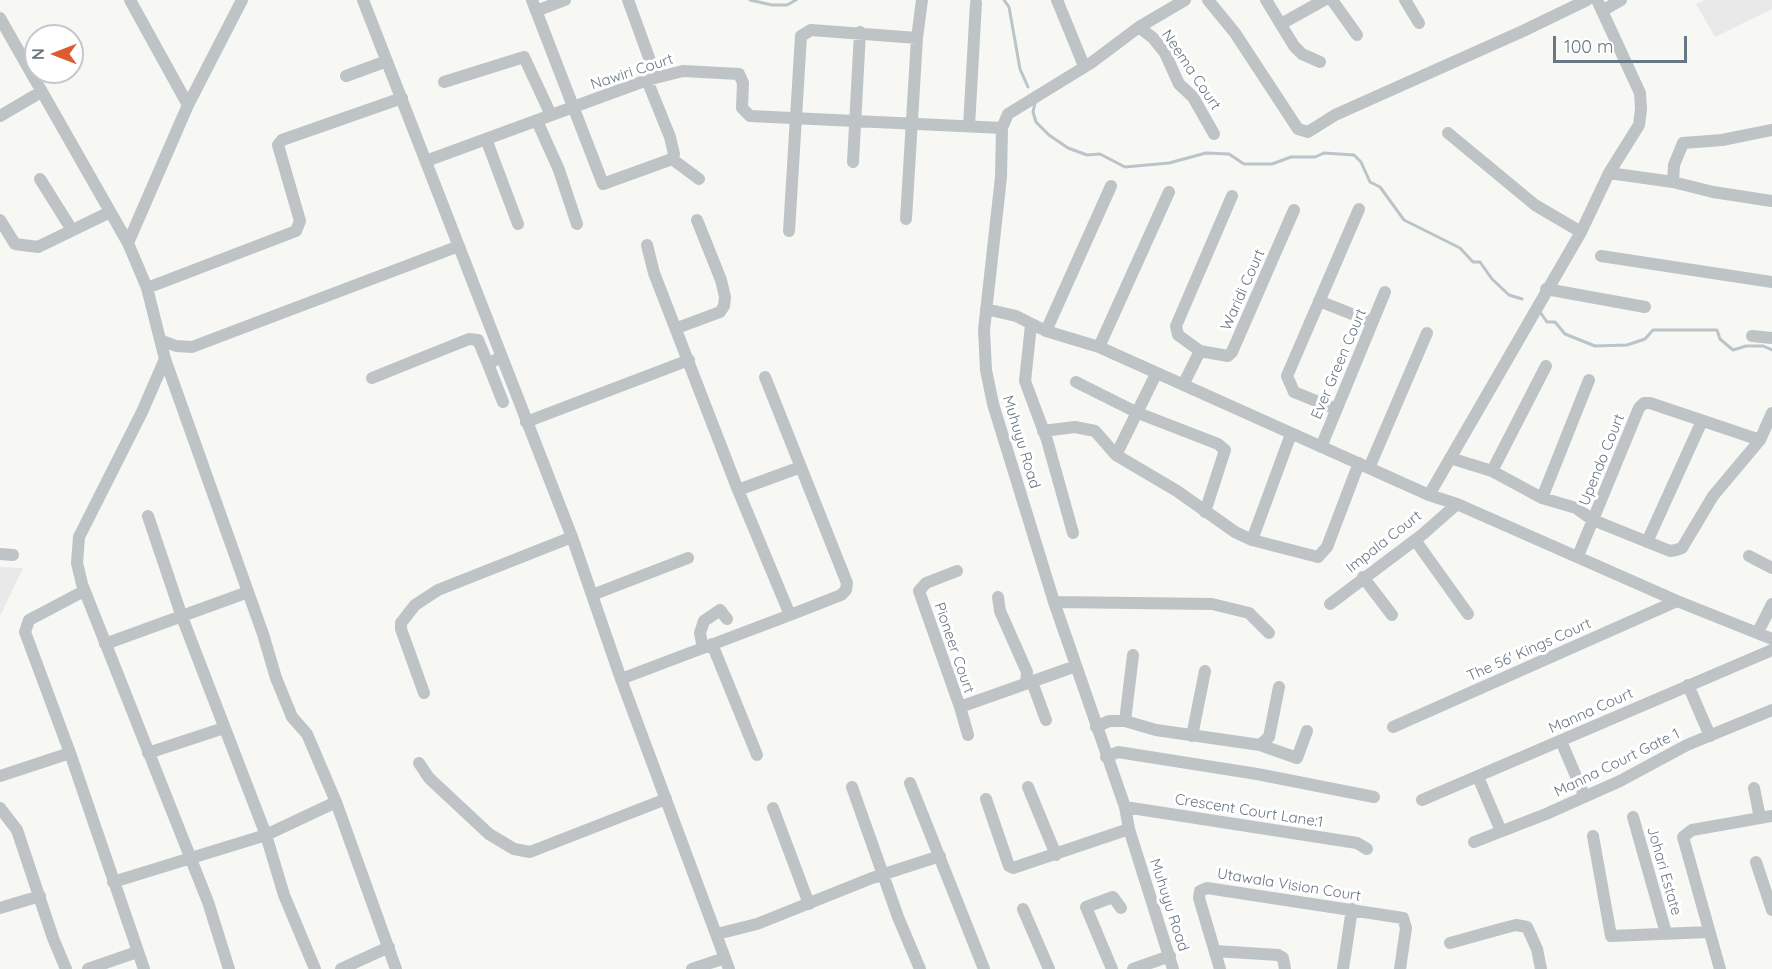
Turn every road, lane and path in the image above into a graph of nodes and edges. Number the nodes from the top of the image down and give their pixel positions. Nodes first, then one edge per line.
1 (130, 0) edge
2 (242, 0) edge
3 (363, 0) edge
4 (565, 0) edge
5 (628, 0) edge
6 (922, 0) edge
7 (1057, 0) edge
8 (1185, 0) edge
9 (1208, 0) edge
10 (1266, 0) edge
11 (1324, 0) edge
12 (1332, 0) edge
13 (1405, 0) edge
14 (1587, 0) edge
15 (1621, 0) edge
16 (976, 3) dead end
17 (534, 5) edge
18 (1600, 5) edge
19 (0, 18) edge
20 (1419, 23) dead end
21 (1281, 24) junction
22 (1139, 27) junction
23 (860, 32) junction
24 (1357, 35) dead end
25 (917, 38) junction
26 (387, 61) junction
27 (1320, 62) dead end
28 (1084, 66) junction
29 (346, 76) dead end
30 (652, 79) junction
31 (444, 82) dead end
32 (40, 92) junction
33 (402, 99) junction
34 (188, 105) junction
35 (572, 108) junction
36 (1, 112) edge
37 (551, 115) junction
38 (797, 118) junction
39 (537, 121) junction
40 (856, 121) junction
41 (911, 125) junction
42 (969, 126) junction
43 (1002, 128) junction
44 (1772, 130) edge
45 (1214, 134) dead end
46 (1448, 134) dead end
47 (486, 139) junction
48 (672, 159) junction
49 (426, 161) junction
50 (853, 162) dead end
51 (1609, 173) junction
52 (40, 179) dead end
53 (699, 179) dead end
54 (1673, 182) junction
55 (1111, 186) dead end
56 (1169, 192) dead end
57 (1232, 196) dead end
58 (1772, 201) edge
59 (1359, 208) dead end
60 (1294, 210) dead end
61 (110, 212) junction
62 (906, 219) dead end
63 (0, 220) edge
64 (697, 220) dead end
65 (518, 224) dead end
66 (577, 224) dead end
67 (72, 230) junction
68 (789, 231) dead end
69 (1581, 232) junction
70 (128, 243) junction
71 (647, 245) dead end
72 (459, 246) junction
73 (1601, 256) dead end
74 (1772, 282) edge
75 (147, 288) junction
76 (1546, 289) junction
77 (1385, 292) dead end
78 (1319, 301) junction
79 (1645, 307) dead end
80 (986, 309) junction
81 (1372, 322) junction
82 (1031, 325) junction
83 (677, 328) junction
84 (1046, 331) junction
85 (1427, 333) dead end
86 (1752, 336) dead end
87 (1772, 338) edge
88 (160, 340) junction
89 (1099, 347) junction
90 (1200, 351) junction
91 (501, 357) junction
92 (165, 359) junction
93 (689, 360) junction
94 (488, 363) junction
95 (1546, 366) dead end
96 (1156, 374) junction
97 (765, 377) dead end
98 (372, 378) dead end
99 (1589, 380) dead end
100 (1076, 382) dead end
101 (1183, 386) junction
102 (503, 402) dead end
103 (1336, 409) junction
104 (1138, 413) junction
105 (1772, 413) edge
106 (1702, 421) junction
107 (526, 422) junction
108 (1043, 431) junction
109 (1291, 434) junction
110 (1760, 440) junction
111 (1321, 447) junction
112 (1116, 455) junction
113 (1450, 458) junction
114 (1364, 466) junction
115 (801, 467) junction
116 (1492, 471) junction
117 (738, 490) junction
118 (1429, 495) junction
119 (1542, 498) junction
120 (1456, 504) junction
121 (1205, 512) junction
122 (148, 516) dead end
123 (1593, 520) junction
124 (1072, 533) dead end
125 (572, 537) junction
126 (1252, 540) junction
127 (1415, 540) junction
128 (1647, 542) junction
129 (1578, 556) junction
130 (1749, 556) dead end
131 (688, 558) dead end
132 (1772, 568) edge
133 (957, 571) dead end
134 (1363, 577) junction
135 (84, 591) junction
136 (248, 592) junction
137 (592, 595) junction
138 (998, 597) dead end
139 (1677, 601) junction
140 (1054, 602) junction
141 (1330, 604) dead end
142 (1772, 604) edge
143 (1468, 614) dead end
144 (790, 615) junction
145 (1392, 615) dead end
146 (182, 617) junction
147 (727, 620) dead end
148 (1758, 632) junction
149 (1269, 633) dead end
150 (1772, 639) edge
151 (105, 644) junction
152 (708, 646) junction
153 (1772, 650) edge
154 (1133, 655) dead end
155 (1076, 666) junction
156 (1205, 671) dead end
157 (621, 679) junction
158 (1029, 683) junction
159 (1688, 685) junction
160 (1279, 687) dead end
161 (424, 693) dead end
162 (960, 707) junction
163 (1772, 710) edge
164 (1046, 720) dead end
165 (1125, 721) junction
166 (1096, 727) junction
167 (1394, 727) dead end
168 (224, 728) junction
169 (1307, 731) dead end
170 (968, 735) dead end
171 (1192, 736) junction
172 (1710, 736) junction
173 (1561, 741) junction
174 (1260, 745) junction
175 (70, 753) junction
176 (148, 753) junction
177 (757, 755) dead end
178 (1106, 757) junction
179 (419, 763) dead end
180 (0, 776) edge
181 (1478, 777) junction
182 (910, 783) dead end
183 (852, 787) dead end
184 (1028, 787) dead end
185 (1754, 788) dead end
186 (1584, 795) junction
187 (1374, 797) dead end
188 (666, 799) junction
189 (986, 799) dead end
190 (1422, 800) dead end
191 (336, 802) junction
192 (1125, 807) junction
193 (0, 808) edge
194 (773, 808) dead end
195 (1766, 817) edge
196 (1633, 818) dead end
197 (1129, 830) junction
198 (1501, 831) junction
199 (266, 835) junction
200 (1593, 836) dead end
201 (1474, 842) dead end
202 (1367, 849) dead end
203 (1056, 855) junction
204 (940, 856) junction
205 (190, 860) junction
206 (1756, 862) dead end
207 (884, 875) junction
208 (113, 882) junction
209 (40, 896) junction
210 (809, 904) junction
211 (0, 908) edge
212 (1121, 908) dead end
213 (1023, 909) dead end
214 (1352, 909) junction
215 (1772, 910) edge
216 (1709, 932) junction
217 (1666, 933) junction
218 (717, 934) junction
219 (1450, 943) dead end
220 (389, 947) junction
221 (1215, 951) junction
222 (137, 952) junction
223 (1170, 956) junction
224 (727, 964) edge
225 (66, 969) edge
226 (88, 969) edge
227 (144, 969) edge
228 (229, 969) edge
229 (315, 969) edge
230 (341, 969) edge
231 (396, 969) edge
232 (692, 969) edge
233 (920, 969) edge
234 (984, 969) edge
235 (1049, 969) edge
236 (1112, 969) edge
237 (1133, 969) edge
238 (1173, 969) edge
239 (1220, 969) edge
240 (1285, 969) edge
241 (1342, 969) edge
242 (1400, 969) edge
243 (1541, 969) edge
244 (1720, 969) edge

1 - 34 street
2 - 34 street
3 - 26 street
4 - 17 street
5 - 30 street
6 - 25 street
7 - 28 street
8 - 22 street
9 - 14 street
10 - 21 street
11 - 21 street
12 - 24 street
13 - 20 street
15 - 18 street
16 - 42 street
17 - 35 street
18 - 51 street
19 - 32 street
21 - 27 street
22 - 28 street
22 - 45 street, Neema Court
23 - 25 street
23 - 38 street
23 - 40 street
25 - 41 street
26 - 29 street
26 - 33 street
28 - 43 street
30 - 35 street, Nawiri Court
30 - 38 street, Nawiri Court
30 - 48 street
31 - 37 street
32 - 36 street
32 - 61 street
33 - 49 street
33 - 75 street
34 - 70 street
35 - 37 street, Nawiri Court
35 - 48 street
37 - 39 street, Nawiri Court
38 - 40 street, Nawiri Court
38 - 68 street
39 - 47 street, Nawiri Court
39 - 66 street
40 - 41 street, Nawiri Court
40 - 50 street
41 - 42 street, Nawiri Court
41 - 62 street
42 - 43 street, Nawiri Court
43 - 80 street, Muhuyu Road
44 - 54 street
46 - 69 street
47 - 49 street, Nawiri Court
47 - 65 street
48 - 53 street
49 - 72 street
51 - 54 street
51 - 69 street
52 - 67 street
54 - 58 street
55 - 84 street
56 - 89 street
57 - 90 street
59 - 78 street
60 - 90 street, Waridi Court
61 - 67 street
61 - 70 street
63 - 67 street
64 - 83 street
69 - 76 street
70 - 75 street
71 - 83 street
72 - 88 street
72 - 91 street
73 - 74 street
75 - 88 street
76 - 79 street
76 - 113 street
77 - 81 street, Ever Green Court
78 - 81 street
78 - 103 street
80 - 82 street
80 - 140 street, Muhuyu Road
81 - 103 street, Ever Green Court
82 - 84 street
82 - 108 street
83 - 93 street
84 - 89 street
85 - 114 street
86 - 87 street
88 - 92 street
89 - 96 street
90 - 101 street
91 - 94 street
91 - 107 street
92 - 135 street
92 - 136 street
93 - 107 street
93 - 117 street
94 - 98 street
94 - 102 street
95 - 116 street
96 - 101 street
96 - 104 street
97 - 115 street
99 - 119 street
100 - 104 street
101 - 109 street
103 - 111 street, Ever Green Court
104 - 112 street
104 - 121 street
105 - 110 street, Upendo Court
106 - 110 street, Upendo Court
106 - 123 street, Upendo Court
106 - 128 street
107 - 125 street
108 - 112 street
108 - 124 street
109 - 111 street
109 - 126 street
110 - 128 street, Upendo Court
111 - 114 street
112 - 121 street
113 - 116 street, Upendo Court
113 - 118 street
114 - 118 street
114 - 126 street
115 - 117 street
115 - 144 street
116 - 119 street, Upendo Court
117 - 144 street
118 - 120 street
119 - 123 street, Upendo Court
120 - 127 street, Impala Court
120 - 129 street
121 - 126 street
122 - 146 street
123 - 128 street, Upendo Court
123 - 129 street, Upendo Court
125 - 137 street
125 - 161 street
127 - 134 street, Impala Court
127 - 143 street
129 - 139 street
130 - 132 street
131 - 137 street
133 - 162 street, Pioneer Court
134 - 141 street, Impala Court
134 - 145 street
135 - 151 street
135 - 175 street
136 - 146 street
136 - 191 street
137 - 157 street
138 - 158 street
139 - 148 street
139 - 167 street, The 56' Kings Court
140 - 149 street
140 - 155 street, Muhuyu Road
142 - 148 street
144 - 152 street
146 - 151 street
146 - 168 street
147 - 152 street
148 - 150 street
151 - 176 street
152 - 157 street
152 - 177 street
153 - 159 street, Manna Court
154 - 165 street
155 - 158 street, Pioneer Court
155 - 166 street, Muhuyu Road
156 - 171 street
157 - 188 street
158 - 162 street, Pioneer Court
158 - 164 street
159 - 172 street
159 - 173 street, Manna Court
160 - 174 street
162 - 170 street
163 - 172 street, Manna Court Gate 1
165 - 166 street
165 - 171 street
166 - 178 street, Muhuyu Road
168 - 176 street
168 - 199 street
169 - 174 street
171 - 174 street
172 - 186 street, Manna Court Gate 1
173 - 181 street, Manna Court
173 - 186 street
175 - 180 street
175 - 208 street
176 - 205 street
178 - 187 street
178 - 192 street, Muhuyu Road
179 - 188 street
181 - 190 street, Manna Court
181 - 198 street
182 - 204 street
183 - 207 street
184 - 203 street
185 - 195 street
186 - 198 street, Manna Court Gate 1
188 - 218 street
189 - 203 street
191 - 199 street
191 - 220 street
192 - 197 street, Muhuyu Road
192 - 202 street, Crescent Court Lane:1
193 - 209 street
194 - 210 street
195 - 216 street, Johari Estate
196 - 217 street, Johari Estate
197 - 203 street
197 - 223 street, Muhuyu Road
198 - 201 street, Manna Court Gate 1
199 - 205 street
199 - 229 street
200 - 217 street, Johari Estate
204 - 207 street
204 - 234 street
205 - 208 street
205 - 228 street
206 - 215 street
207 - 210 street
207 - 233 street
208 - 222 street
209 - 211 street
209 - 225 street
210 - 218 street
212 - 236 street
213 - 235 street
214 - 221 street, Utawala Vision Court
214 - 241 street
214 - 242 street, Utawala Vision Court
216 - 217 street, Johari Estate
216 - 244 street, Johari Estate
218 - 224 street
219 - 243 street
220 - 230 street
220 - 231 street
221 - 239 street, Utawala Vision Court
221 - 240 street
222 - 226 street
222 - 227 street
223 - 237 street
223 - 238 street, Muhuyu Road
224 - 232 street

